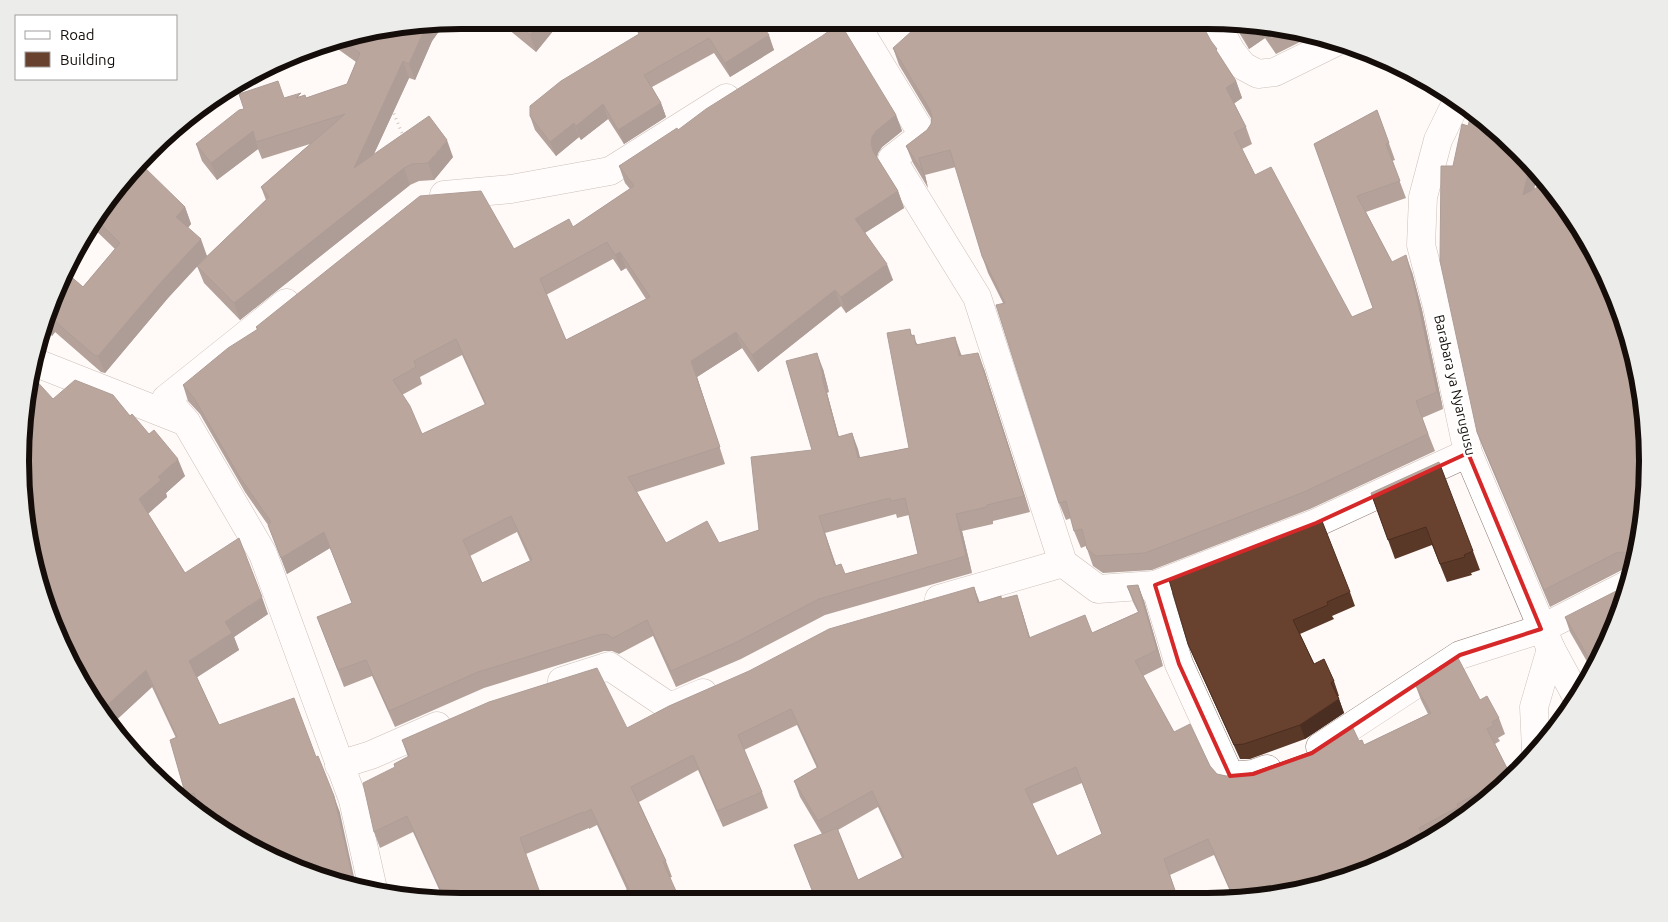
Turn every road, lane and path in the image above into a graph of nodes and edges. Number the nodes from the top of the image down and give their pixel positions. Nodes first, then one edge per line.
1 (848, 29) edge
2 (1220, 29) edge
3 (1328, 46) edge
4 (744, 86) edge
5 (392, 107) edge
6 (1454, 107) edge
7 (404, 139) edge
8 (420, 197) edge
9 (304, 288) edge
10 (40, 364) edge
11 (186, 422) junction
12 (1468, 453) junction
13 (1063, 563) junction
14 (1155, 585) junction
15 (1619, 591) edge
16 (912, 606) edge
17 (1546, 639) junction
18 (722, 684) edge
19 (535, 689) edge
20 (1573, 690) edge
21 (462, 715) edge
22 (1536, 742) edge
23 (339, 765) junction
24 (372, 884) edge

1 - 13 street
2 - 3 street
4 - 8 street
5 - 7 path
6 - 12 street, Barabara ya Nyarugusu
9 - 11 street
10 - 11 street
11 - 23 street
12 - 14 street
12 - 17 street, Barabara ya Nyarugusu
13 - 14 street
13 - 16 street
14 - 17 street
15 - 17 street
17 - 20 street, Barabara ya Nyarugusu
17 - 22 street
18 - 19 street
21 - 23 street
23 - 24 street

